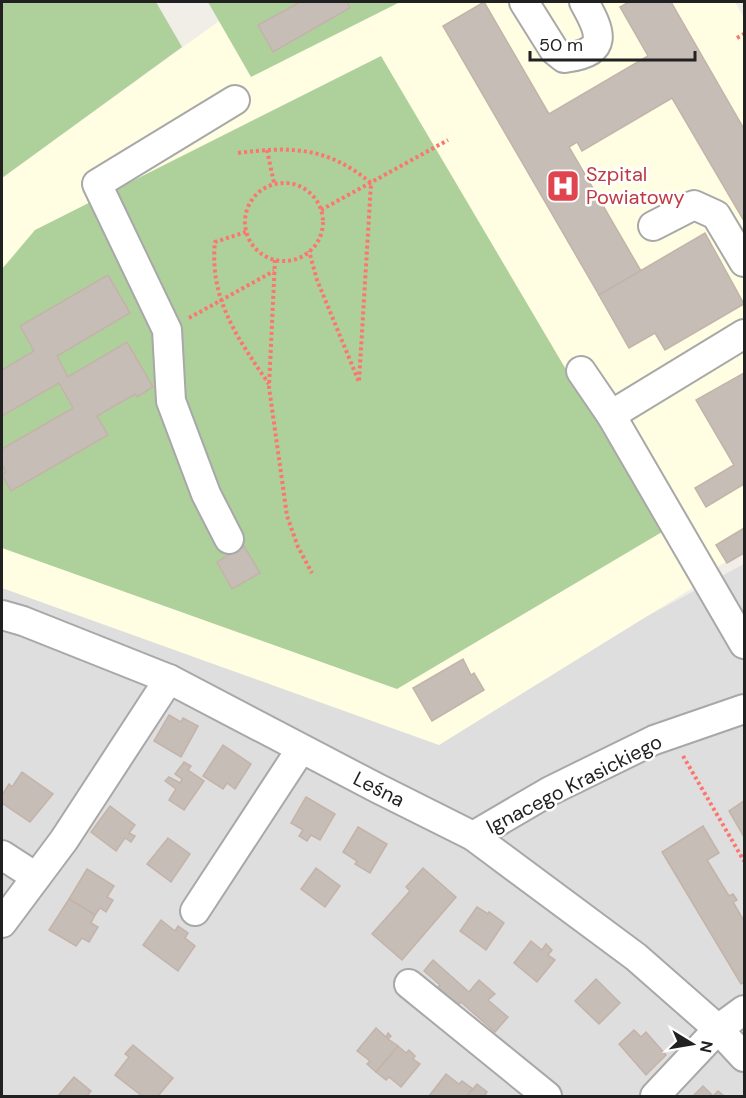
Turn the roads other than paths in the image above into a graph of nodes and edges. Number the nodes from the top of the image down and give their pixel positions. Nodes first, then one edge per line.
1 (524, 2) edge
2 (584, 2) edge
3 (234, 100) dead end
4 (653, 226) dead end
5 (744, 262) edge
6 (744, 334) edge
7 (581, 370) dead end
8 (611, 415) junction
9 (229, 539) dead end
10 (2, 615) edge
11 (744, 644) edge
12 (169, 679) junction
13 (744, 710) edge
14 (301, 749) junction
15 (473, 836) junction
16 (2, 855) edge
17 (36, 877) junction
18 (195, 911) dead end
19 (2, 923) edge
20 (409, 984) dead end
21 (744, 1010) edge
22 (718, 1029) junction
23 (744, 1057) edge
24 (547, 1096) edge
25 (655, 1096) edge

1 - 2 street
3 - 9 street
4 - 5 street
6 - 8 street
7 - 8 street
8 - 11 street
10 - 12 street, Leśna
12 - 14 street, Leśna
12 - 17 street
13 - 15 street, Ignacego Krasickiego
14 - 15 street, Leśna
14 - 18 street
15 - 22 street, Leśna
16 - 17 street
17 - 19 street
20 - 24 street
21 - 22 street
22 - 23 street, Leśna
22 - 25 street

